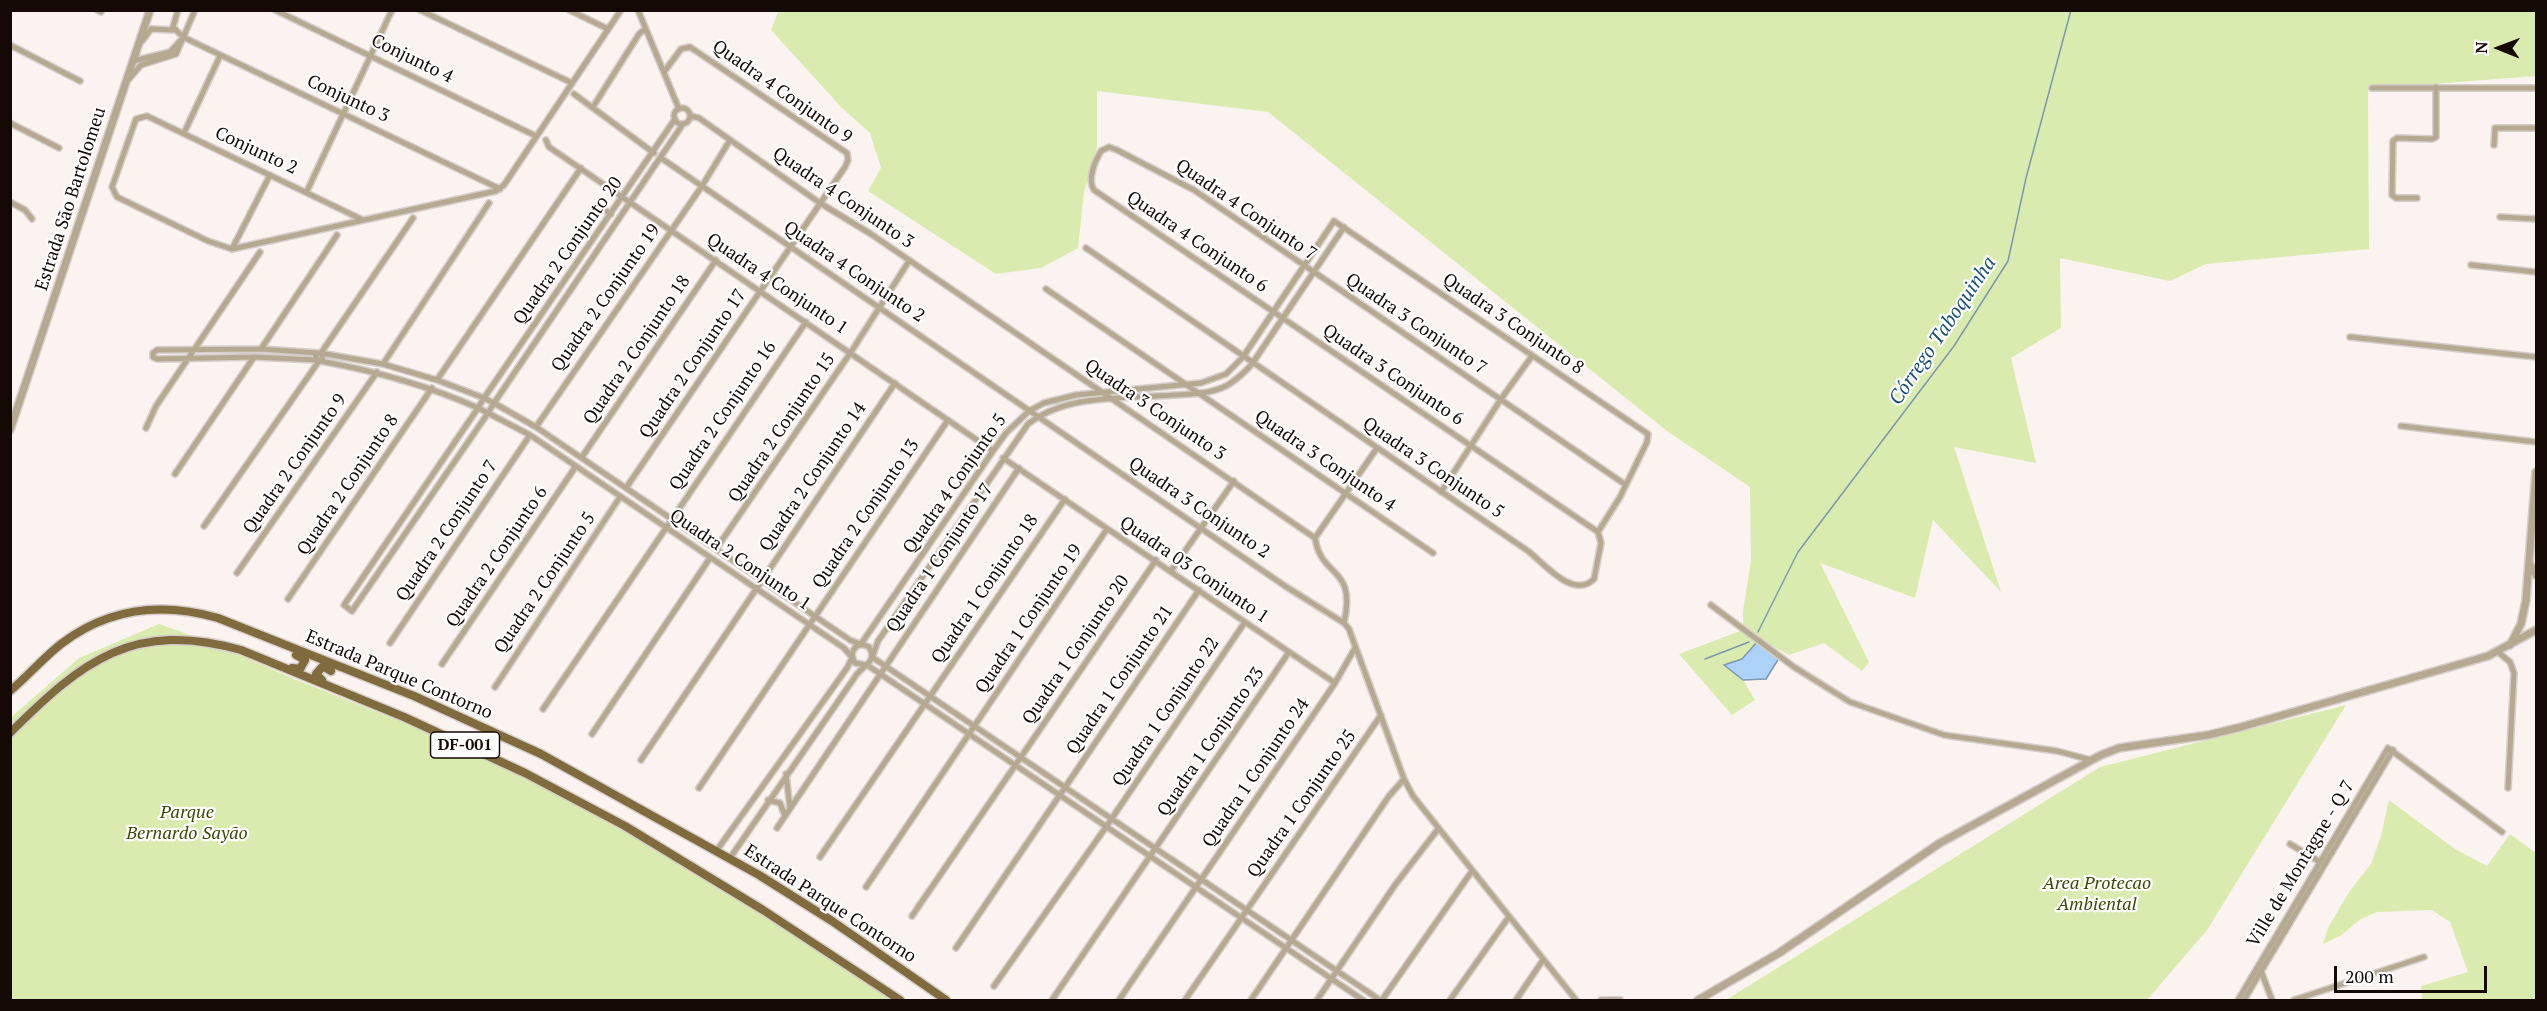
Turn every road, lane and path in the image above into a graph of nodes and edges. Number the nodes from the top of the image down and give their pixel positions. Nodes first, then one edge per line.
1 (150, 10) edge
2 (178, 10) edge
3 (195, 10) edge
4 (275, 10) edge
5 (392, 10) edge
6 (420, 10) edge
7 (569, 10) edge
8 (621, 10) edge
9 (638, 10) edge
10 (145, 25) junction
11 (174, 28) junction
12 (645, 28) junction
13 (608, 29) junction
14 (183, 37) junction
15 (10, 45) edge
16 (137, 48) junction
17 (220, 56) junction
18 (371, 56) junction
19 (133, 61) junction
20 (664, 72) junction
21 (80, 81) dead end
22 (572, 82) junction
23 (2436, 87) junction
24 (2372, 88) dead end
25 (2536, 88) edge
26 (123, 90) junction
27 (574, 94) dead end
28 (592, 108) junction
29 (680, 109) junction
30 (343, 114) junction
31 (690, 116) junction
32 (675, 119) junction
33 (10, 123) edge
34 (683, 124) junction
35 (2536, 128) edge
36 (184, 133) junction
37 (536, 136) junction
38 (546, 140) dead end
39 (730, 140) junction
40 (2494, 145) dead end
41 (59, 148) dead end
42 (654, 153) junction
43 (661, 158) junction
44 (845, 167) joint
45 (581, 168) junction
46 (270, 175) junction
47 (702, 186) junction
48 (500, 189) junction
49 (1094, 190) joint
50 (306, 191) junction
51 (623, 197) junction
52 (2417, 198) dead end
53 (10, 202) edge
54 (630, 202) junction
55 (489, 203) dead end
56 (820, 203) junction
57 (599, 206) dead end
58 (611, 214) junction
59 (2500, 217) dead end
60 (413, 218) dead end
61 (32, 219) dead end
62 (2536, 219) edge
63 (363, 220) junction
64 (1334, 221) joint
65 (1344, 227) junction
66 (671, 230) junction
67 (337, 235) dead end
68 (790, 247) junction
69 (1086, 248) dead end
70 (232, 249) junction
71 (260, 252) dead end
72 (716, 260) junction
73 (909, 261) junction
74 (2471, 265) dead end
75 (1304, 267) junction
76 (2536, 272) edge
77 (1314, 274) junction
78 (1046, 288) dead end
79 (760, 291) junction
80 (880, 308) junction
81 (977, 308) joint
82 (1274, 313) junction
83 (1283, 319) junction
84 (806, 322) junction
85 (2349, 337) dead end
86 (261, 349) junction
87 (195, 350) junction
88 (851, 352) junction
89 (321, 353) junction
90 (1532, 356) junction
91 (254, 357) junction
92 (1243, 357) junction
93 (2536, 357) edge
94 (187, 358) junction
95 (318, 361) junction
96 (383, 364) junction
97 (1252, 364) junction
98 (377, 372) junction
99 (437, 380) junction
100 (895, 383) junction
101 (1188, 385) junction
102 (432, 388) junction
103 (1101, 392) junction
104 (1201, 393) junction
105 (21, 398) junction
106 (484, 398) junction
107 (1501, 399) junction
108 (1112, 400) junction
109 (494, 403) junction
110 (478, 408) junction
111 (1029, 411) junction
112 (488, 413) junction
113 (10, 416) edge
114 (1037, 417) junction
115 (948, 420) junction
116 (2401, 426) dead end
117 (536, 427) junction
118 (146, 428) dead end
119 (10, 430) edge
120 (530, 435) junction
121 (2536, 442) edge
122 (1469, 445) junction
123 (995, 448) junction
124 (1377, 448) junction
125 (1005, 455) junction
126 (582, 457) junction
127 (989, 457) junction
128 (999, 464) junction
129 (576, 466) junction
130 (1019, 468) junction
131 (2536, 472) edge
132 (175, 474) dead end
133 (1234, 481) junction
134 (1626, 485) junction
135 (627, 488) junction
136 (1441, 492) junction
137 (1346, 493) junction
138 (620, 497) junction
139 (1065, 499) junction
140 (671, 519) junction
141 (204, 526) dead end
142 (665, 526) junction
143 (1202, 527) junction
144 (2534, 527) edge
145 (1107, 530) junction
146 (1598, 532) junction
147 (1315, 538) junction
148 (716, 549) junction
149 (1433, 553) dead end
150 (710, 558) junction
151 (1156, 560) junction
152 (2529, 563) junction
153 (1171, 571) junction
154 (237, 573) dead end
155 (2536, 575) edge
156 (761, 580) junction
157 (2532, 580) edge
158 (756, 588) junction
159 (1199, 590) junction
160 (288, 599) dead end
161 (1711, 605) dead end
162 (815, 616) junction
163 (1245, 622) junction
164 (1344, 623) junction
165 (809, 626) junction
166 (2536, 630) edge
167 (260, 636) junction
168 (390, 643) dead end
169 (861, 644) junction
170 (2509, 647) junction
171 (1355, 648) junction
172 (1289, 652) junction
173 (2498, 652) junction
174 (873, 656) junction
175 (851, 657) junction
176 (442, 664) dead end
177 (866, 665) junction
178 (885, 665) junction
179 (286, 667) junction
180 (352, 673) junction
181 (880, 674) junction
182 (1335, 683) junction
183 (331, 686) junction
184 (495, 687) dead end
185 (11, 690) edge
186 (930, 697) junction
187 (926, 704) junction
188 (543, 709) dead end
189 (1382, 715) junction
190 (976, 726) junction
191 (10, 733) edge
192 (592, 734) dead end
193 (970, 734) junction
194 (2393, 750) junction
195 (1021, 758) junction
196 (640, 760) dead end
197 (2091, 760) junction
198 (1016, 765) junction
199 (786, 773) junction
200 (1404, 779) junction
201 (699, 788) dead end
202 (1066, 788) junction
203 (2508, 788) dead end
204 (1061, 796) junction
205 (756, 798) junction
206 (767, 802) junction
207 (790, 808) junction
208 (744, 813) junction
209 (785, 816) junction
210 (1111, 819) junction
211 (754, 820) junction
212 (1106, 827) junction
213 (777, 828) dead end
214 (1438, 829) junction
215 (2502, 832) dead end
216 (2289, 844) dead end
217 (1157, 849) junction
218 (717, 850) junction
219 (820, 857) dead end
220 (1151, 857) junction
221 (730, 858) junction
222 (2320, 862) junction
223 (2319, 870) junction
224 (1472, 871) junction
225 (1201, 880) junction
226 (866, 887) dead end
227 (1196, 888) junction
228 (1246, 911) junction
229 (912, 916) dead end
230 (1508, 918) junction
231 (1241, 919) junction
232 (1292, 941) junction
233 (956, 948) dead end
234 (1286, 949) junction
235 (2424, 957) dead end
236 (1543, 960) junction
237 (2260, 969) junction
238 (1336, 971) junction
239 (1331, 979) junction
240 (994, 986) dead end
241 (900, 1000) edge
242 (946, 1000) edge
243 (1052, 1000) edge
244 (1119, 1000) edge
245 (1185, 1000) edge
246 (1251, 1000) edge
247 (1317, 1000) edge
248 (1363, 1000) edge
249 (1381, 1000) edge
250 (1450, 1000) edge
251 (1516, 1000) edge
252 (1576, 1000) edge
253 (1601, 1000) edge
254 (1620, 1000) edge
255 (1698, 1000) edge
256 (2238, 1000) edge
257 (2244, 1000) edge
258 (2272, 1000) edge
259 (2294, 1000) edge

1 - 10 street, Estrada São Bartolomeu
2 - 11 street
3 - 14 street
4 - 18 street, Conjunto 4
5 - 18 street
6 - 22 street
7 - 13 street
8 - 13 street
9 - 12 street
10 - 11 street
10 - 16 street, Estrada São Bartolomeu
11 - 14 street, Conjunto 3
11 - 16 street
12 - 20 street
12 - 28 street
13 - 22 street
14 - 17 street, Conjunto 3
14 - 19 street
14 - 26 street
15 - 21 street
16 - 19 street, Estrada São Bartolomeu
17 - 30 street, Conjunto 3
17 - 36 street
18 - 30 street
18 - 37 street, Conjunto 4
19 - 26 street, Estrada São Bartolomeu
20 - 29 street
20 - 44 street, Quadra 4 Conjunto 9
22 - 37 street
23 - 24 street
23 - 25 street
23 - 52 street
26 - 105 street, Estrada São Bartolomeu
27 - 28 street
28 - 42 street
29 - 31 street
29 - 32 street
30 - 48 street, Conjunto 3
30 - 50 street
31 - 34 street
31 - 39 street, Quadra 4 Conjunto 3
32 - 34 street
32 - 42 street, Quadra 2 Conjunto 20
33 - 41 street
34 - 43 street, Quadra 2 Conjunto 19
35 - 40 street
36 - 46 street, Conjunto 2
36 - 70 street, Conjunto 2
37 - 48 street
38 - 45 street, Quadra 4 Conjunto 1
39 - 47 street, Quadra 2 Conjunto 19
39 - 56 street, Quadra 4 Conjunto 3
42 - 51 street, Quadra 2 Conjunto 20
43 - 47 street, Quadra 4 Conjunto 2
43 - 54 street, Quadra 2 Conjunto 19
44 - 56 street, Quadra 2 Conjunto 17
45 - 51 street, Quadra 4 Conjunto 1
45 - 99 street, Quadra 2 Conjunto 20
46 - 50 street, Conjunto 2
46 - 70 street
47 - 66 street, Quadra 2 Conjunto 19
47 - 68 street, Quadra 4 Conjunto 2
48 - 63 street
49 - 75 street, Quadra 4 Conjunto 7
49 - 82 street, Quadra 4 Conjunto 6
50 - 63 street, Conjunto 2
51 - 54 street, Quadra 4 Conjunto 1
51 - 58 street, Quadra 2 Conjunto 20
53 - 61 street
54 - 66 street, Quadra 4 Conjunto 1
54 - 109 street, Quadra 2 Conjunto 19
55 - 96 street
56 - 68 street, Quadra 2 Conjunto 17
56 - 73 street, Quadra 4 Conjunto 3
57 - 58 street
58 - 106 street, Quadra 2 Conjunto 20
59 - 62 street
60 - 89 street
63 - 70 street
64 - 65 street, Quadra 3 Conjunto 8
64 - 75 street, Quadra 4 Conjunto 5
65 - 77 street
65 - 90 street, Quadra 3 Conjunto 8
66 - 72 street, Quadra 4 Conjunto 1
66 - 117 street, Quadra 2 Conjunto 19
67 - 86 street
68 - 79 street, Quadra 2 Conjunto 17
68 - 80 street, Quadra 4 Conjunto 2
69 - 92 street
71 - 87 street
72 - 79 street, Quadra 4 Conjunto 1
72 - 126 street, Quadra 2 Conjunto 18
73 - 80 street, Quadra 2 Conjunto 15
73 - 81 street, Quadra 4 Conjunto 3
74 - 76 street
75 - 77 street, Quadra 4 Conjunto 7
75 - 82 street, Quadra 4 Conjunto 5
77 - 83 street
77 - 107 street, Quadra 3 Conjunto 7
78 - 101 street, Quadra 3 Conjunto 4
79 - 84 street, Quadra 4 Conjunto 1
79 - 135 street, Quadra 2 Conjunto 17
80 - 88 street, Quadra 2 Conjunto 15
80 - 111 street, Quadra 4 Conjunto 2
81 - 103 street, Quadra 3 Conjunto 3
82 - 83 street, Quadra 4 Conjunto 6
82 - 92 street, Quadra 4 Conjunto 5
83 - 97 street
83 - 122 street, Quadra 3 Conjunto 6
84 - 88 street, Quadra 4 Conjunto 1
84 - 140 street, Quadra 2 Conjunto 16
85 - 93 street
86 - 87 street
86 - 89 street
87 - 94 street
87 - 94 street
88 - 100 street, Quadra 4 Conjunto 1
88 - 148 street, Quadra 2 Conjunto 15
89 - 95 street
89 - 96 street
90 - 107 street
90 - 134 street, Quadra 3 Conjunto 8
91 - 94 street
91 - 95 street
91 - 132 street
92 - 97 street, Quadra 3 Conjunto 5
92 - 101 street, Quadra 4 Conjunto 5
94 - 118 street
95 - 98 street
95 - 141 street
96 - 99 street
97 - 104 street
97 - 124 street, Quadra 3 Conjunto 5
98 - 102 street
98 - 154 street, Quadra 2 Conjunto 9
99 - 106 street
100 - 115 street, Quadra 4 Conjunto 1
100 - 156 street, Quadra 2 Conjunto 14
101 - 103 street, Quadra 4 Conjunto 5
101 - 104 street, Quadra 3 Conjunto 4
102 - 110 street
102 - 160 street, Quadra 2 Conjunto 8
103 - 108 street, Quadra 3 Conjunto 3
103 - 111 street, Quadra 4 Conjunto 5
104 - 108 street, Quadra 1 Conjunto 17
104 - 137 street, Quadra 3 Conjunto 4
105 - 113 street, Estrada São Bartolomeu
105 - 119 street, Estrada São Bartolomeu
106 - 109 street
106 - 110 street, Quadra 2 Conjunto 20
107 - 122 street
107 - 134 street, Quadra 3 Conjunto 7
108 - 114 street, Quadra 1 Conjunto 17
108 - 133 street, Quadra 3 Conjunto 3
109 - 112 street, Quadra 2 Conjunto 19
109 - 117 street
110 - 112 street, Quadra 2 Conjunto 1
110 - 112 street
111 - 114 street, Quadra 4 Conjunto 2
111 - 123 street, Quadra 4 Conjunto 5
112 - 120 street, Quadra 2 Conjunto 1
114 - 125 street, Quadra 1 Conjunto 17
114 - 143 street, Quadra 3 Conjunto 2
115 - 123 street, Quadra 4 Conjunto 1
115 - 162 street, Quadra 2 Conjunto 13
116 - 121 street
117 - 126 street
120 - 129 street, Quadra 2 Conjunto 1
120 - 168 street, Quadra 2 Conjunto 7
122 - 136 street, Quadra 3 Conjunto 6
122 - 146 street
123 - 125 street, Quadra 4 Conjunto 1
123 - 127 street, Quadra 4 Conjunto 5
124 - 136 street, Quadra 3 Conjunto 5
124 - 137 street
125 - 128 street, Quadra 1 Conjunto 17
125 - 130 street, Quadra 03 Conjunto 1
126 - 135 street
127 - 128 street
127 - 169 street, Quadra 4 Conjunto 5
128 - 174 street, Quadra 1 Conjunto 17
129 - 138 street, Quadra 2 Conjunto 1
129 - 176 street, Quadra 2 Conjunto 6
130 - 139 street, Quadra 03 Conjunto 1
130 - 178 street, Quadra 1 Conjunto 17
131 - 144 street
133 - 143 street
133 - 147 street, Quadra 3 Conjunto 3
134 - 146 street
135 - 140 street
136 - 146 street, Quadra 3 Conjunto 5
137 - 147 street
137 - 149 street, Quadra 3 Conjunto 4
138 - 142 street, Quadra 2 Conjunto 1
138 - 184 street, Quadra 2 Conjunto 5
139 - 145 street, Quadra 03 Conjunto 1
139 - 186 street, Quadra 1 Conjunto 18
140 - 142 street, Quadra 2 Conjunto 16
140 - 148 street
142 - 150 street, Quadra 2 Conjunto 1
142 - 188 street, Quadra 2 Conjunto 16
143 - 153 street
143 - 164 street, Quadra 3 Conjunto 2
144 - 152 street
145 - 151 street, Quadra 03 Conjunto 1
145 - 190 street, Quadra 1 Conjunto 19
147 - 164 street
148 - 156 street
150 - 158 street, Quadra 2 Conjunto 1
150 - 192 street
151 - 153 street, Quadra 03 Conjunto 1
151 - 195 street, Quadra 1 Conjunto 20
152 - 155 street
152 - 157 street
153 - 159 street, Quadra 03 Conjunto 1
156 - 158 street, Quadra 2 Conjunto 14
156 - 162 street
157 - 170 street
158 - 165 street, Quadra 2 Conjunto 1
158 - 196 street, Quadra 2 Conjunto 14
159 - 163 street, Quadra 03 Conjunto 1
159 - 202 street, Quadra 1 Conjunto 21
161 - 197 street
162 - 165 street, Quadra 2 Conjunto 13
162 - 169 street
163 - 172 street, Quadra 03 Conjunto 1
163 - 210 street, Quadra 1 Conjunto 22
164 - 171 street
165 - 175 street
165 - 201 street, Quadra 2 Conjunto 1
166 - 170 street
167 - 179 main road
167 - 180 main road, Estrada Parque Contorno / DF-001
167 - 185 main road, Estrada Parque Contorno / DF-001
169 - 174 street
169 - 175 street
170 - 173 street
171 - 182 street
171 - 189 street
172 - 182 street, Quadra 03 Conjunto 1
172 - 217 street, Quadra 1 Conjunto 23
173 - 197 street
173 - 203 street
174 - 177 street
174 - 178 street
175 - 177 street
175 - 205 street
177 - 181 street
177 - 199 street
178 - 181 street, Quadra 1 Conjunto 17
178 - 186 street
179 - 183 main road, Estrada Parque Contorno / DF-001
179 - 191 main road, Estrada Parque Contorno / DF-001
180 - 183 main road
180 - 218 main road, Estrada Parque Contorno / DF-001
181 - 187 street
181 - 207 street, Quadra 1 Conjunto 17
182 - 225 street, Quadra 1 Conjunto 24
183 - 241 main road, Estrada Parque Contorno / DF-001
186 - 187 street, Quadra 1 Conjunto 18
186 - 190 street
187 - 193 street
187 - 219 street, Quadra 1 Conjunto 18
189 - 200 street
189 - 228 street, Quadra 1 Conjunto 25
190 - 193 street, Quadra 1 Conjunto 19
190 - 195 street
193 - 198 street
193 - 226 street, Quadra 1 Conjunto 19
194 - 215 street
194 - 222 street, Ville de Montagne - Q 7
194 - 223 street, Ville de Montagne - Q 7
195 - 198 street, Quadra 1 Conjunto 20
195 - 202 street
197 - 255 street
198 - 204 street
198 - 229 street, Quadra 1 Conjunto 20
199 - 206 street
199 - 207 street
200 - 214 street
200 - 232 street
202 - 204 street, Quadra 1 Conjunto 21
202 - 210 street
204 - 212 street
204 - 233 street, Quadra 1 Conjunto 21
205 - 206 street
205 - 208 street
206 - 209 street
206 - 211 street
207 - 209 street, Quadra 1 Conjunto 17
208 - 211 street
208 - 218 street
209 - 213 street, Quadra 1 Conjunto 17
210 - 212 street, Quadra 1 Conjunto 22
210 - 217 street
211 - 221 street
212 - 220 street
212 - 240 street, Quadra 1 Conjunto 22
214 - 224 street
214 - 238 street
216 - 222 street
217 - 220 street, Quadra 1 Conjunto 23
217 - 225 street
218 - 221 main road, Estrada Parque Contorno / DF-001
220 - 227 street
220 - 243 street, Quadra 1 Conjunto 23
221 - 242 main road, Estrada Parque Contorno / DF-001
222 - 223 street, Ville de Montagne - Q 7
223 - 237 street, Ville de Montagne - Q 7
224 - 230 street
224 - 249 street
225 - 227 street, Quadra 1 Conjunto 24
225 - 228 street
227 - 231 street
227 - 244 street, Quadra 1 Conjunto 24
228 - 231 street, Quadra 1 Conjunto 25
228 - 232 street
230 - 236 street
230 - 250 street
231 - 234 street
231 - 245 street, Quadra 1 Conjunto 25
232 - 234 street
232 - 238 street
234 - 239 street
234 - 246 street
235 - 259 street
236 - 251 street
236 - 252 street
237 - 256 street, Ville de Montagne - Q 7
237 - 257 street, Ville de Montagne - Q 7
237 - 258 street
238 - 239 street
238 - 249 street
239 - 247 street
239 - 248 street
253 - 254 street

